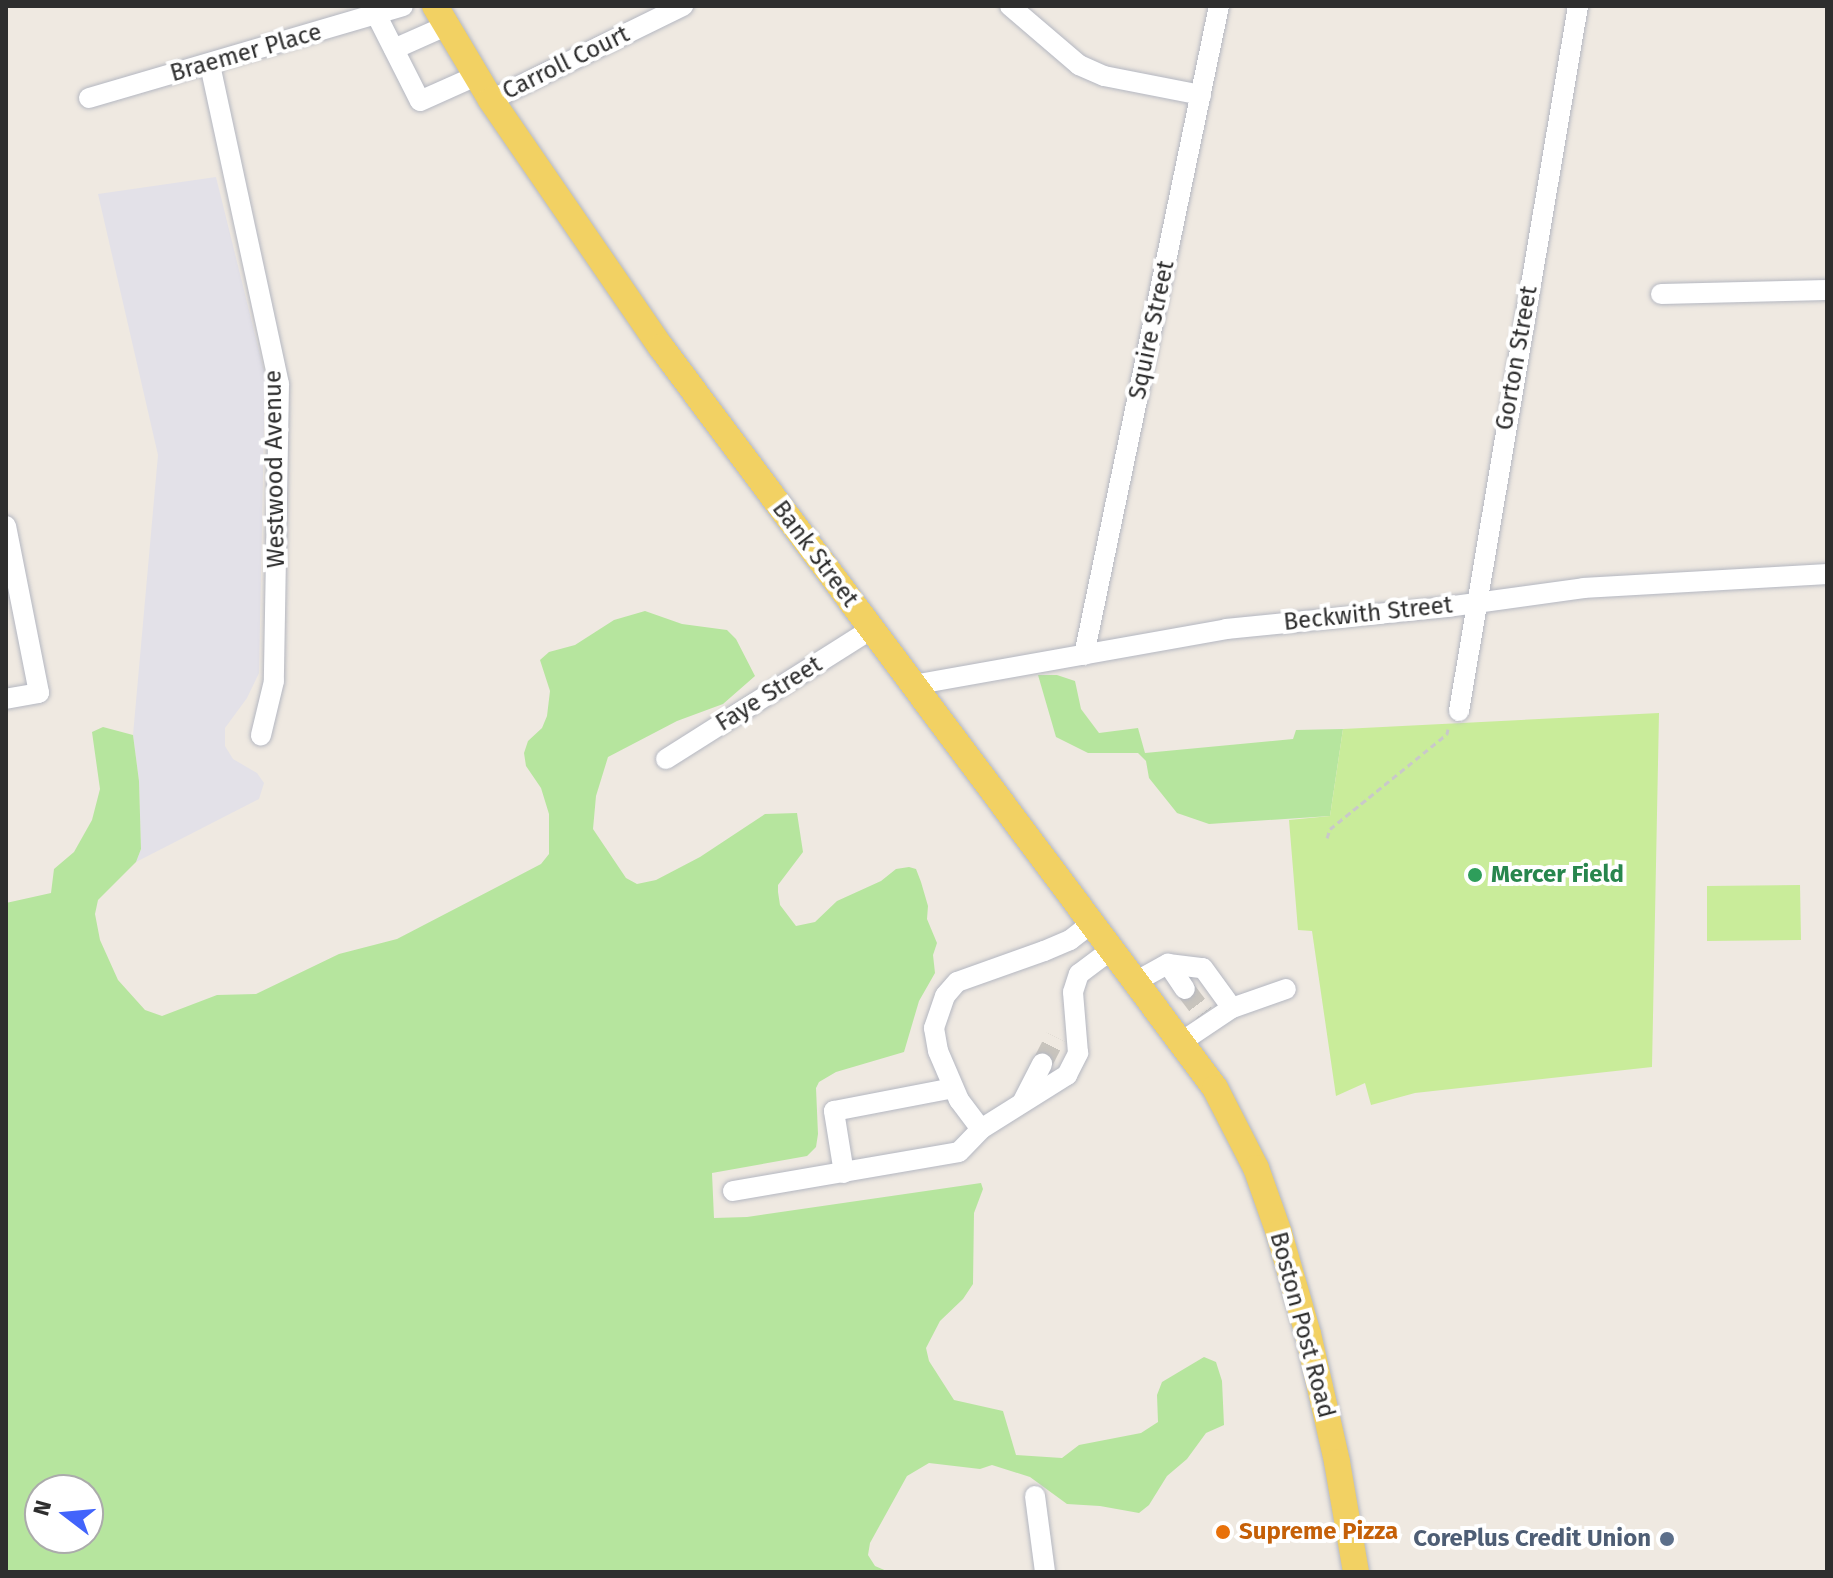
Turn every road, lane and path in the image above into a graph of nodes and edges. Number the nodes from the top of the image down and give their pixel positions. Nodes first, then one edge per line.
1 (403, 6) edge
2 (683, 6) edge
3 (1010, 6) edge
4 (1219, 6) edge
5 (1578, 6) edge
6 (376, 14) junction
7 (440, 16) edge
8 (394, 49) junction
9 (210, 65) junction
10 (476, 76) junction
11 (1201, 95) junction
12 (89, 98) dead end
13 (491, 100) junction
14 (1827, 290) edge
15 (1661, 294) dead end
16 (6, 526) edge
17 (1827, 574) edge
18 (1480, 601) junction
19 (872, 629) junction
20 (1084, 655) junction
21 (913, 685) junction
22 (6, 699) edge
23 (1450, 715) joint
24 (261, 735) dead end
25 (666, 759) dead end
26 (1327, 838) dead end
27 (1092, 923) junction
28 (1111, 950) junction
29 (1168, 964) junction
30 (1135, 982) junction
31 (1185, 989) tunnel mouth
32 (1286, 989) dead end
33 (1232, 1008) junction
34 (1073, 1019) junction
35 (1056, 1037) tunnel mouth
36 (1181, 1042) junction
37 (1042, 1064) tunnel mouth
38 (953, 1088) junction
39 (1215, 1088) joint
40 (1023, 1101) junction
41 (981, 1129) junction
42 (844, 1173) junction
43 (733, 1191) dead end
44 (1035, 1496) dead end
45 (1045, 1572) edge
46 (1356, 1572) edge

1 - 6 street, Braemer Place
2 - 13 street, Carroll Court
3 - 11 street
4 - 11 street, Squire Street
5 - 18 street, Gorton Street
6 - 8 street
6 - 9 street, Braemer Place
7 - 8 street
7 - 10 main road, Bank Street
8 - 10 street
9 - 12 street, Braemer Place
9 - 24 street, Westwood Avenue
10 - 13 main road, Bank Street
11 - 20 street, Squire Street
13 - 19 main road, Bank Street
14 - 15 street
16 - 22 street
17 - 18 street, Beckwith Street
18 - 20 street, Beckwith Street
18 - 23 street, Gorton Street
19 - 21 main road, Bank Street
19 - 25 street, Faye Street
20 - 21 street, Beckwith Street
21 - 27 main road, Bank Street
23 - 26 path
27 - 28 main road, Bank Street
27 - 38 street
28 - 30 main road, Bank Street
28 - 34 street
29 - 30 street
29 - 31 street
29 - 33 street
30 - 36 main road, Bank Street
32 - 33 street
33 - 36 street
34 - 35 street
34 - 40 street
36 - 39 main road, Bank Street
37 - 40 street
38 - 41 street
38 - 42 street
39 - 46 main road, Boston Post Road
40 - 41 street
41 - 42 street
42 - 43 street
44 - 45 street

